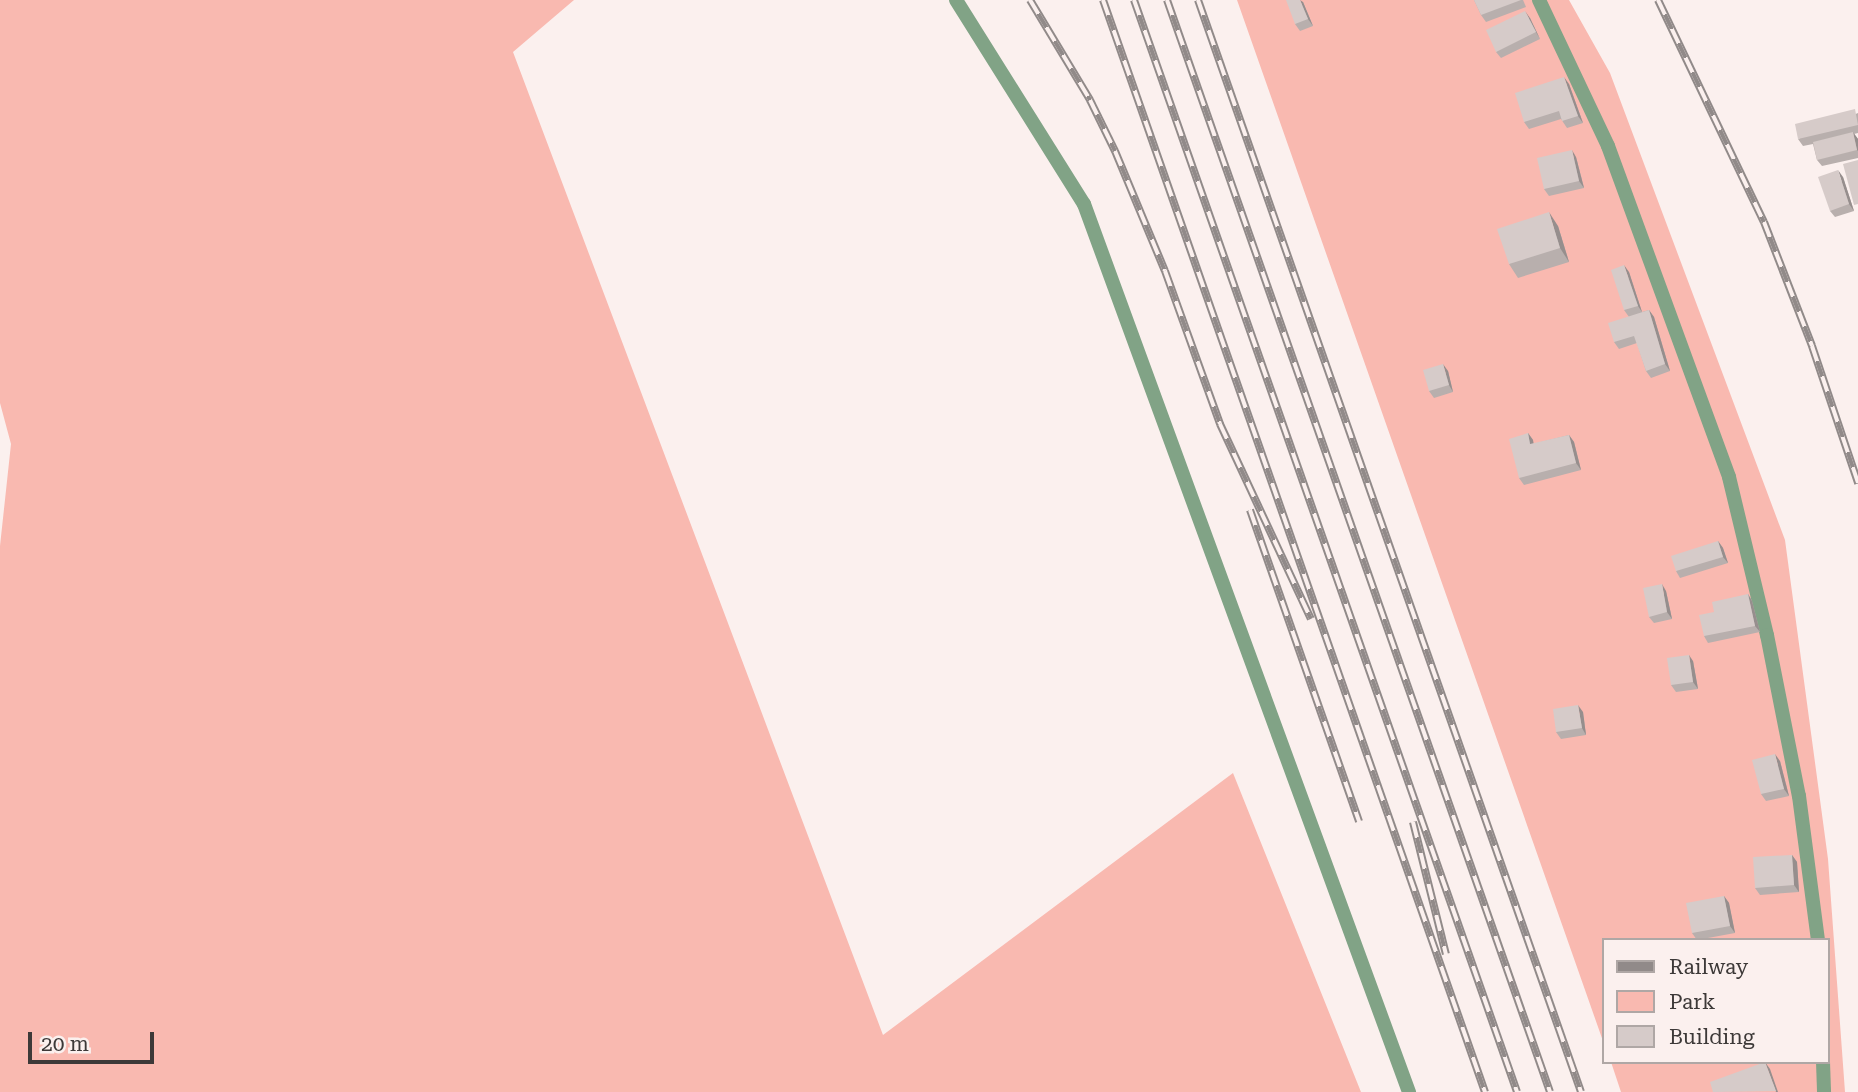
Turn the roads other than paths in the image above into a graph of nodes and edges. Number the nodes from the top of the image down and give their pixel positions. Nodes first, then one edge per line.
1 (956, 0) edge
2 (1539, 0) edge
3 (1818, 938) edge
4 (1823, 1064) edge
5 (1409, 1092) edge
6 (1824, 1092) edge

1 - 5 lane
2 - 3 lane
4 - 6 lane

